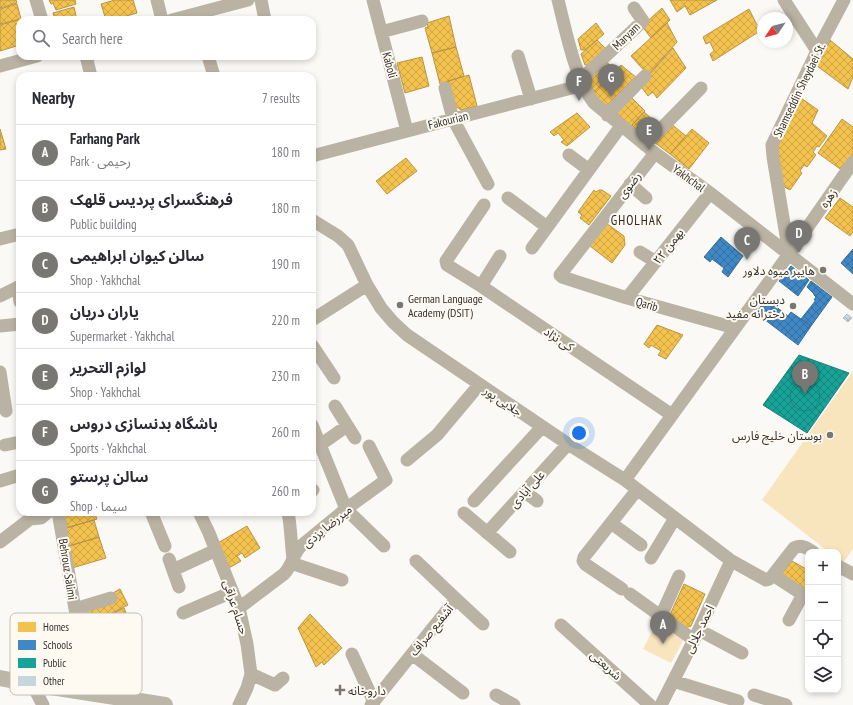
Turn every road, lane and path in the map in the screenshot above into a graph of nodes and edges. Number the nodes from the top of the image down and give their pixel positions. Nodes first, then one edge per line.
1 (36, 0) edge
2 (157, 0) edge
3 (248, 0) edge
4 (261, 0) edge
5 (373, 0) edge
6 (560, 0) edge
7 (784, 0) edge
8 (844, 0) edge
9 (634, 8) dead end
10 (41, 16) edge
11 (161, 16) edge
12 (201, 16) edge
13 (264, 16) edge
14 (422, 21) dead end
15 (381, 32) junction
16 (817, 51) junction
17 (518, 56) dead end
18 (22, 60) edge
19 (87, 60) edge
20 (209, 60) edge
21 (0, 66) edge
22 (91, 72) edge
23 (213, 72) edge
24 (645, 76) dead end
25 (582, 82) junction
26 (445, 88) dead end
27 (701, 88) dead end
28 (531, 99) junction
29 (607, 115) junction
30 (453, 119) junction
31 (621, 126) junction
32 (407, 131) junction
33 (650, 149) junction
34 (316, 155) edge
35 (569, 155) dead end
36 (853, 162) edge
37 (589, 170) junction
38 (488, 184) dead end
39 (630, 184) junction
40 (710, 193) junction
41 (508, 198) dead end
42 (646, 198) dead end
43 (484, 205) dead end
44 (316, 223) edge
45 (323, 227) junction
46 (547, 227) junction
47 (316, 231) edge
48 (16, 235) edge
49 (0, 240) edge
50 (532, 248) dead end
51 (640, 252) dead end
52 (789, 254) junction
53 (500, 256) dead end
54 (656, 262) junction
55 (560, 275) joint
56 (367, 285) junction
57 (481, 286) junction
58 (16, 288) edge
59 (0, 296) edge
60 (627, 298) junction
61 (853, 304) edge
62 (316, 317) edge
63 (16, 324) edge
64 (0, 326) edge
65 (735, 328) junction
66 (316, 351) edge
67 (0, 372) edge
68 (334, 378) dead end
69 (480, 385) junction
70 (335, 406) dead end
71 (6, 411) dead end
72 (672, 415) junction
73 (347, 426) junction
74 (542, 427) junction
75 (316, 435) edge
76 (355, 438) dead end
77 (16, 443) edge
78 (568, 444) junction
79 (4, 445) dead end
80 (320, 445) junction
81 (369, 446) dead end
82 (407, 460) dead end
83 (16, 476) edge
84 (625, 480) junction
85 (0, 481) edge
86 (637, 490) junction
87 (525, 492) junction
88 (474, 501) dead end
89 (537, 501) dead end
90 (346, 509) junction
91 (464, 513) dead end
92 (43, 516) edge
93 (59, 516) edge
94 (153, 516) edge
95 (201, 516) edge
96 (289, 516) edge
97 (674, 518) junction
98 (610, 522) junction
99 (487, 533) junction
100 (0, 542) edge
101 (641, 545) dead end
102 (166, 546) dead end
103 (384, 546) dead end
104 (807, 549) edge
105 (216, 550) junction
106 (510, 552) dead end
107 (651, 558) dead end
108 (727, 558) junction
109 (292, 561) junction
110 (416, 561) dead end
111 (841, 568) edge
112 (853, 574) edge
113 (679, 576) dead end
114 (773, 576) junction
115 (342, 580) dead end
116 (179, 587) dead end
117 (232, 592) junction
118 (110, 598) dead end
119 (456, 600) junction
120 (239, 608) junction
121 (75, 610) junction
122 (76, 613) edge
123 (183, 613) dead end
124 (661, 616) junction
125 (789, 620) dead end
126 (483, 624) dead end
127 (561, 625) dead end
128 (696, 635) junction
129 (742, 653) dead end
130 (352, 654) dead end
131 (412, 654) junction
132 (251, 674) junction
133 (0, 678) edge
134 (283, 678) dead end
135 (10, 680) edge
136 (673, 680) junction
137 (463, 693) dead end
138 (38, 695) edge
139 (99, 695) edge
140 (496, 695) dead end
141 (754, 695) dead end
142 (738, 701) dead end
143 (373, 703) edge
144 (43, 705) edge
145 (165, 705) edge
146 (239, 705) edge
147 (514, 705) edge
148 (650, 705) edge
149 (661, 705) edge
150 (786, 705) edge

1 - 10 street
2 - 11 street
3 - 12 street
4 - 13 street
5 - 15 street, Kaboli
6 - 25 street, Yakhchal
7 - 16 street
8 - 16 street, Shamseddin Sheydaei St.
9 - 25 street, Maryam
14 - 15 street
15 - 32 street, Kaboli
16 - 52 street, Shamseddin Sheydaei St.
17 - 28 street
18 - 21 street
19 - 22 street
20 - 23 street
24 - 29 street
25 - 28 street, Fakourian
25 - 29 street, Yakhchal
26 - 30 street
27 - 33 street, رضوی
28 - 30 street, Fakourian
29 - 31 street, Yakhchal
30 - 32 street, Fakourian
30 - 38 street
31 - 33 street, Yakhchal
31 - 37 street
32 - 34 street, Fakourian
33 - 39 street, رضوی
33 - 40 street, Yakhchal
35 - 37 street
36 - 52 street, زهره
37 - 46 street
39 - 42 street
39 - 55 street, رضوی
40 - 52 street, Yakhchal
40 - 54 street, ۲۲ بهمن
41 - 46 street
43 - 57 street, کی نژاد
44 - 45 street, جلایی پور
45 - 47 street
45 - 56 street, جلایی پور
46 - 50 street
48 - 49 street
51 - 54 street
52 - 61 street, Yakhchal
52 - 65 street
53 - 57 street
54 - 60 street, ۲۲ بهمن
55 - 60 street, Qarib
56 - 62 street
56 - 69 street, جلایی پور
57 - 72 street, کی نژاد
58 - 59 street
60 - 65 street, Qarib
63 - 64 street
65 - 72 street
66 - 68 street
67 - 71 street
69 - 74 street, جلایی پور
69 - 82 street
70 - 73 street
72 - 84 street
73 - 76 street
73 - 80 street
74 - 78 street, جلایی پور
74 - 88 street
75 - 80 street
77 - 79 street
78 - 84 street, جلایی پور
78 - 87 street, علی آبادی
80 - 90 street
81 - 90 street, میررضا یزدی
83 - 85 street
84 - 86 street, جلایی پور
86 - 97 street, جلایی پور
86 - 98 street
87 - 89 street
87 - 99 street, علی آبادی
90 - 103 street
90 - 109 street, میررضا یزدی
91 - 99 street
92 - 100 street
93 - 121 street, Behrouz Salimi
94 - 102 street
95 - 105 street, حسام عراقی
96 - 109 street
97 - 107 street
97 - 108 street, جلایی پور
98 - 101 street
98 - 124 street
99 - 106 street
104 - 114 street
105 - 116 street
105 - 117 street, حسام عراقی
108 - 114 street, جلایی پور
108 - 128 street, احمد جلالی
109 - 115 street
109 - 120 street, میررضا یزدی
110 - 119 street, آشفیع صراف
111 - 112 street
113 - 124 street
114 - 125 street
117 - 120 street, حسام عراقی
117 - 123 street
118 - 121 street
119 - 126 street
119 - 131 street, آشفیع صراف
120 - 132 street, حسام عراقی
121 - 122 street, Behrouz Salimi
124 - 128 street
127 - 148 street, شریعتی
128 - 129 street
128 - 136 street, احمد جلالی
130 - 143 street
131 - 137 street
131 - 143 street, آشفیع صراف
132 - 134 street
132 - 146 street, حسام عراقی
133 - 135 main road
136 - 142 street
136 - 149 street, احمد جلالی
138 - 144 street
139 - 145 main road
140 - 147 street
141 - 150 street

